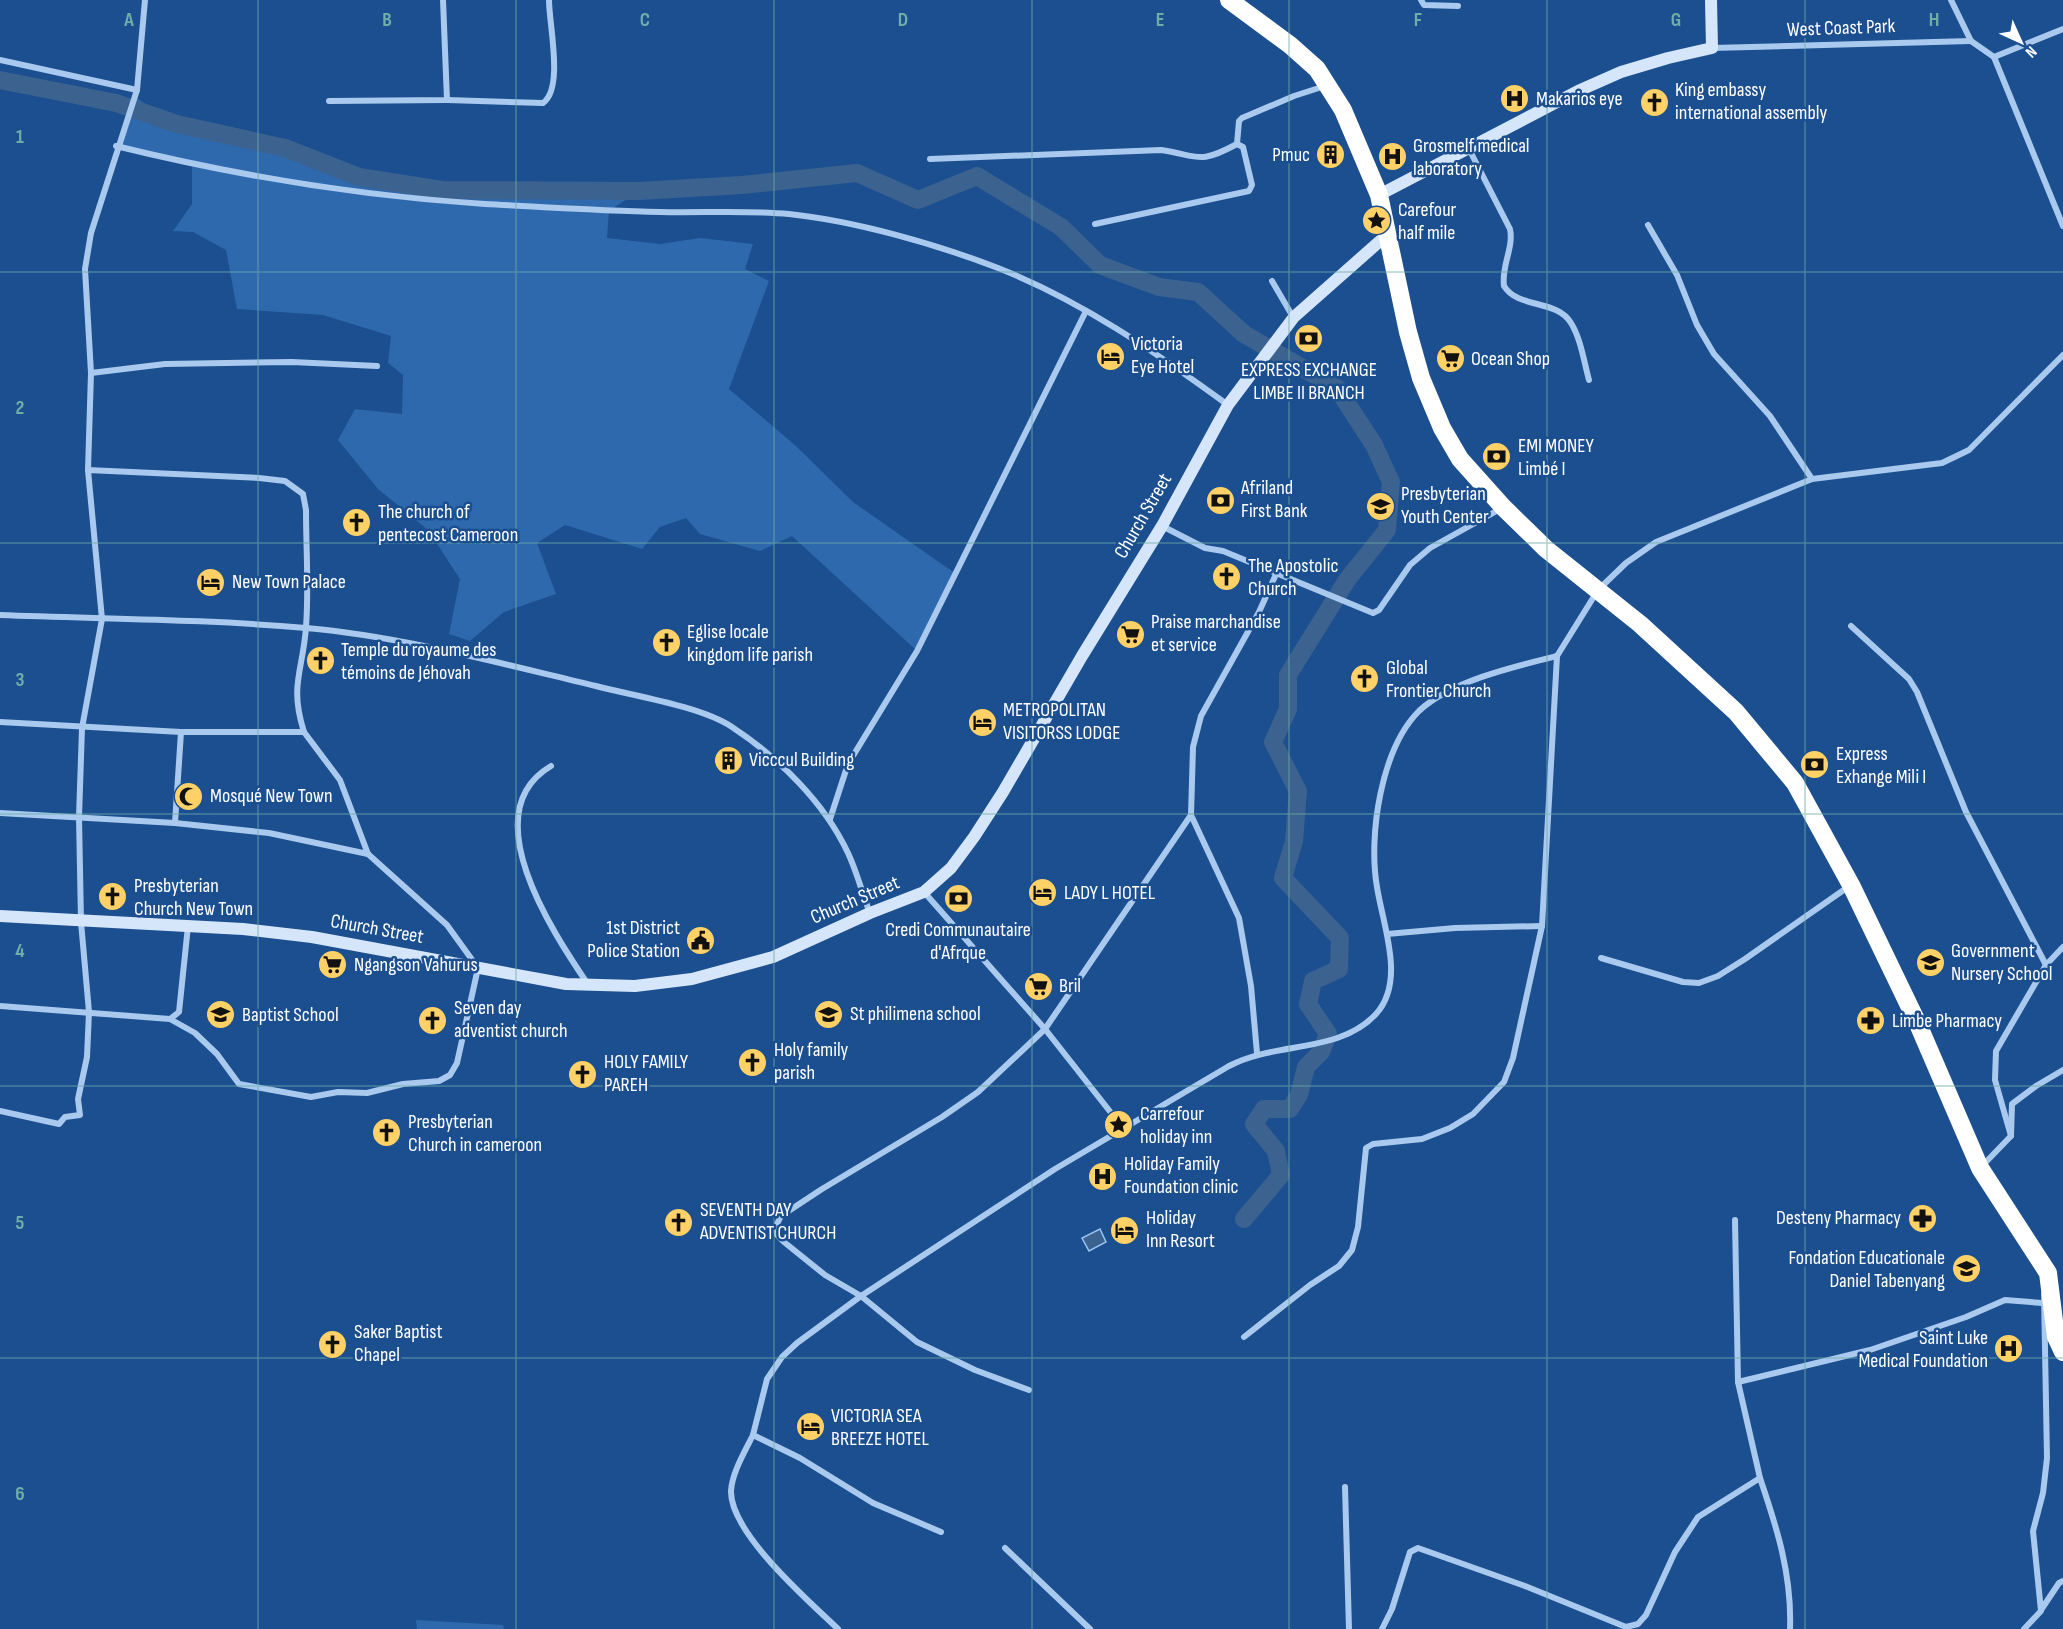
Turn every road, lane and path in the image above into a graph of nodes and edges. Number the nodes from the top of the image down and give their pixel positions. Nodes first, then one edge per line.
1 (145, 0) edge
2 (443, 0) edge
3 (549, 0) edge
4 (1229, 0) edge
5 (1420, 0) edge
6 (1711, 0) edge
7 (1951, 0) edge
8 (1458, 6) dead end
9 (2063, 28) edge
10 (1971, 41) junction
11 (1712, 48) junction
12 (1994, 57) junction
13 (0, 60) edge
14 (1329, 85) junction
15 (136, 93) junction
16 (330, 100) dead end
17 (447, 100) junction
18 (1237, 144) junction
19 (116, 146) junction
20 (1469, 149) junction
21 (930, 159) dead end
22 (1380, 195) junction
23 (1095, 224) dead end
24 (1648, 225) dead end
25 (2063, 226) edge
26 (1389, 233) junction
27 (1272, 281) dead end
28 (1086, 311) junction
29 (1294, 318) junction
30 (2063, 355) edge
31 (377, 366) dead end
32 (91, 373) junction
33 (1589, 380) dead end
34 (1228, 405) junction
35 (88, 470) junction
36 (1812, 479) junction
37 (1503, 507) junction
38 (1162, 526) junction
39 (1277, 572) junction
40 (1598, 590) junction
41 (0, 615) edge
42 (102, 619) junction
43 (1851, 626) dead end
44 (306, 628) junction
45 (1557, 656) junction
46 (0, 722) edge
47 (82, 728) junction
48 (181, 732) junction
49 (304, 732) junction
50 (551, 766) dead end
51 (0, 813) edge
52 (1191, 814) junction
53 (79, 817) junction
54 (830, 819) junction
55 (175, 823) junction
56 (368, 854) junction
57 (1851, 885) junction
58 (924, 892) junction
59 (870, 913) junction
60 (0, 916) edge
61 (81, 922) junction
62 (188, 926) junction
63 (1542, 926) junction
64 (1387, 934) junction
65 (2063, 947) edge
66 (1601, 958) dead end
67 (2046, 965) junction
68 (478, 968) junction
69 (589, 986) junction
70 (0, 1006) edge
71 (89, 1012) junction
72 (170, 1019) junction
73 (1045, 1029) junction
74 (1257, 1053) junction
75 (2063, 1070) edge
76 (0, 1111) edge
77 (1123, 1128) junction
78 (2011, 1136) junction
79 (1980, 1168) junction
80 (1735, 1220) dead end
81 (2048, 1273) junction
82 (861, 1296) junction
83 (2042, 1303) junction
84 (1244, 1337) dead end
85 (2063, 1352) edge
86 (1738, 1382) junction
87 (1029, 1390) dead end
88 (753, 1435) junction
89 (1760, 1478) junction
90 (1345, 1487) dead end
91 (941, 1532) dead end
92 (1005, 1548) dead end
93 (2063, 1581) edge
94 (2041, 1611) junction
95 (2033, 1625) edge
96 (838, 1629) edge
97 (1090, 1629) edge
98 (1349, 1629) edge
99 (1382, 1629) edge
100 (1790, 1629) edge
101 (2024, 1629) edge

1 - 15 street
2 - 17 street
3 - 17 street
4 - 14 highway
5 - 8 street
6 - 11 main road
7 - 10 street
9 - 12 street
10 - 11 street, West Coast Park
10 - 12 street
11 - 20 main road
12 - 25 street
13 - 15 street
14 - 18 street
14 - 22 highway
15 - 19 street
16 - 17 street
18 - 21 street
18 - 23 street
19 - 28 street
19 - 32 street
20 - 22 main road
20 - 33 street
22 - 26 highway
24 - 36 street
26 - 29 main road, Church Street
26 - 37 highway
27 - 29 street
28 - 34 street
28 - 54 street
29 - 34 main road, Church Street
30 - 36 street
31 - 32 street
32 - 35 street
34 - 38 main road, Church Street
35 - 42 street
35 - 44 street
36 - 40 street
37 - 39 street
37 - 40 highway
38 - 39 street
38 - 58 main road, Church Street
39 - 52 street
40 - 45 street
40 - 57 highway
41 - 42 street
42 - 44 street
42 - 47 street
43 - 67 street
44 - 49 street
44 - 54 street
45 - 63 street
45 - 64 street
46 - 47 street
47 - 48 street
47 - 53 street
48 - 49 street
48 - 55 street
49 - 56 street
50 - 69 street
51 - 53 street
52 - 73 street
52 - 74 street
53 - 55 street
53 - 61 street
54 - 59 street
55 - 56 street
56 - 68 street
57 - 66 street
57 - 79 highway
58 - 59 main road, Church Street
58 - 73 street
59 - 69 main road, Church Street
60 - 61 main road, Church Street
61 - 62 main road, Church Street
61 - 71 street
62 - 68 main road, Church Street
62 - 72 street
63 - 64 street
63 - 84 street
64 - 74 street
65 - 67 street
67 - 78 street
68 - 69 main road, Church Street
68 - 72 street
70 - 71 street
71 - 72 street
71 - 76 street
73 - 77 street
73 - 82 street
74 - 77 street
75 - 78 street
77 - 82 street
78 - 79 street
79 - 81 highway
80 - 86 street
81 - 83 street
81 - 85 highway
82 - 87 street
82 - 88 street
83 - 86 street
83 - 94 street
86 - 89 street
88 - 91 street
88 - 96 street
89 - 99 street
89 - 100 street
90 - 98 street
92 - 97 street
93 - 94 street
94 - 95 street
95 - 101 street

